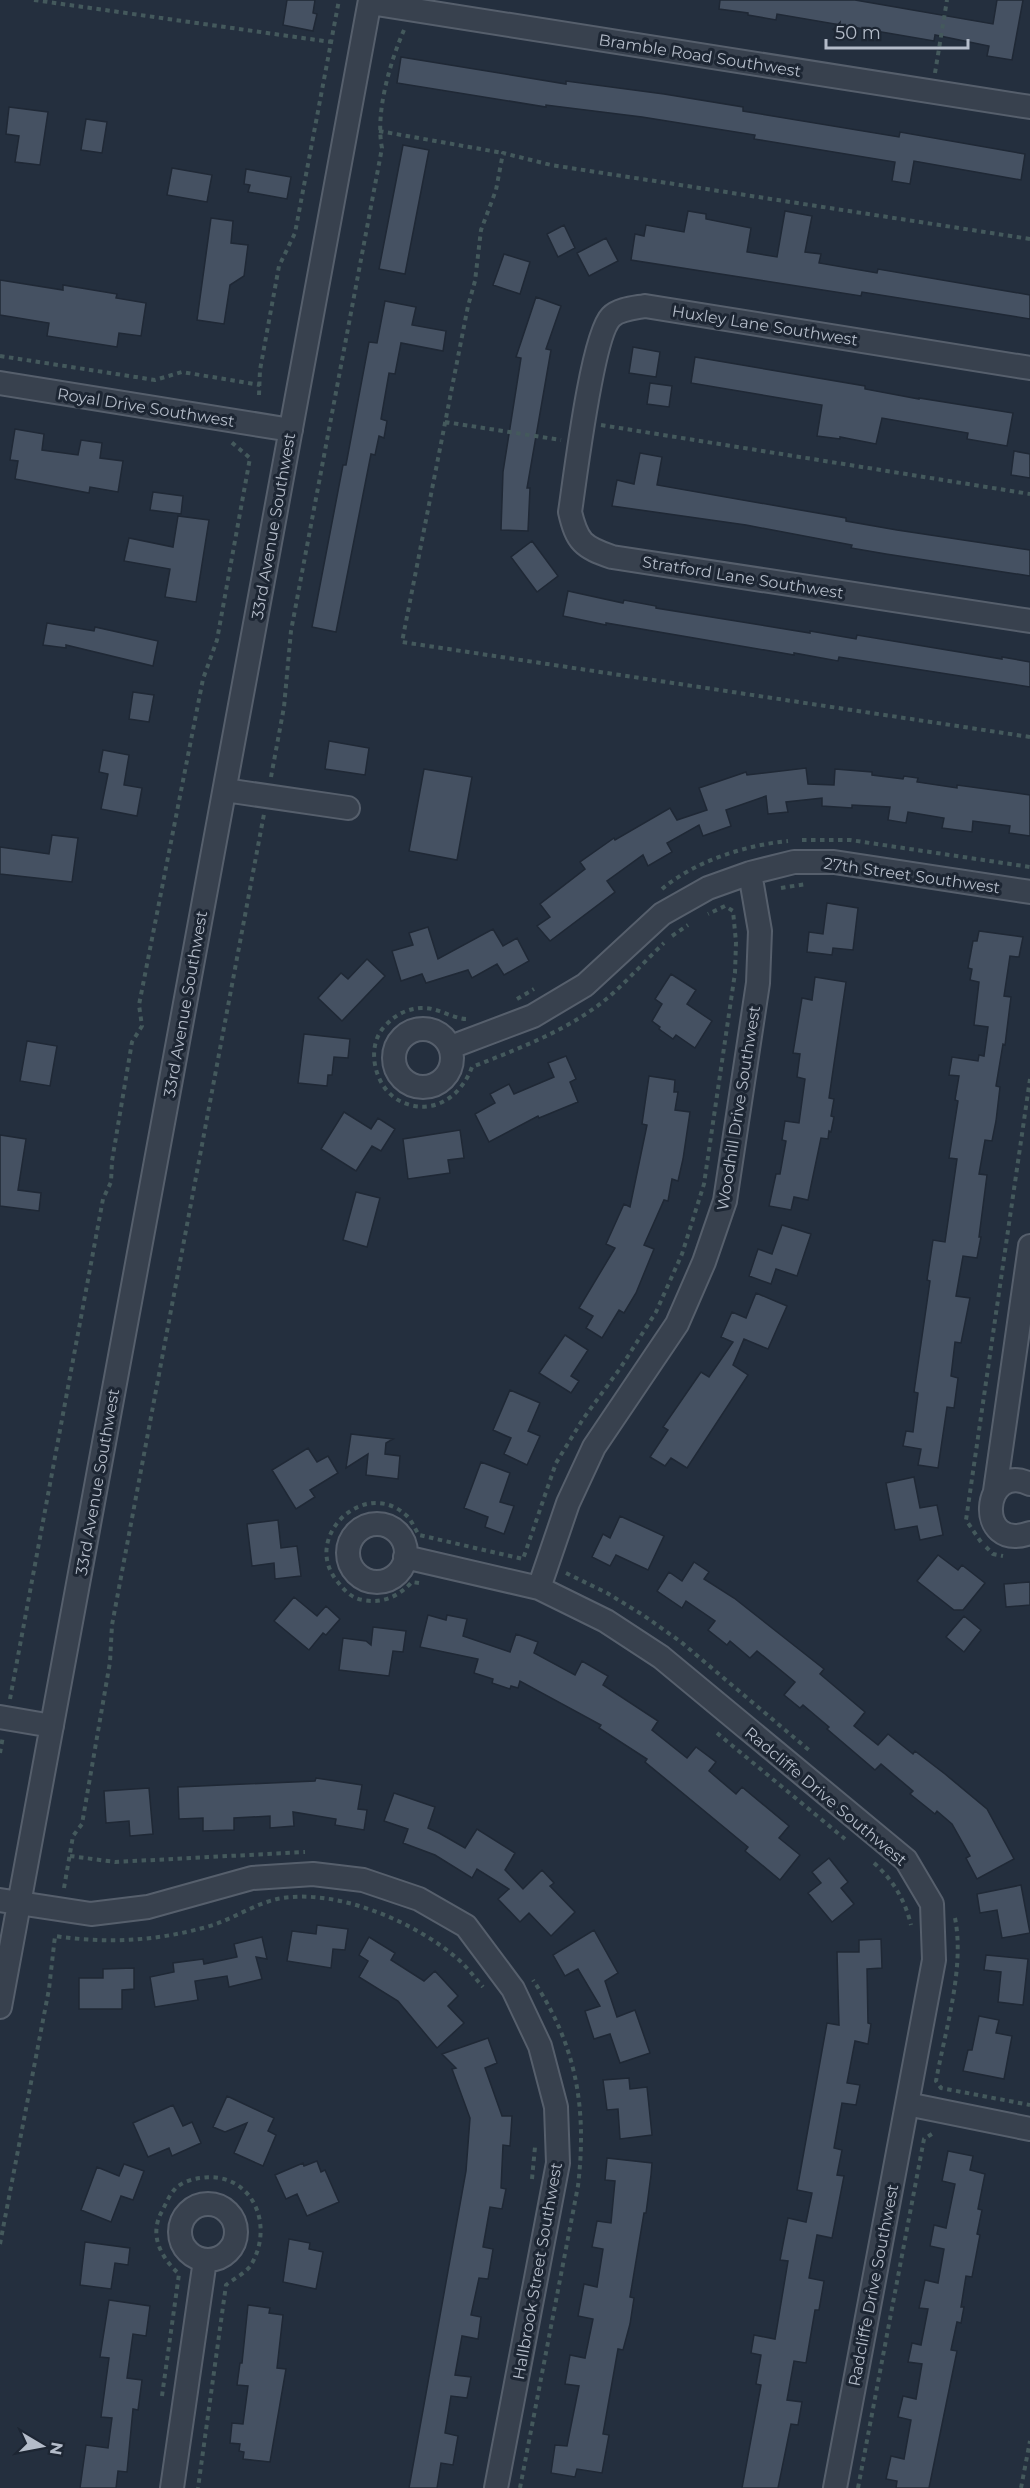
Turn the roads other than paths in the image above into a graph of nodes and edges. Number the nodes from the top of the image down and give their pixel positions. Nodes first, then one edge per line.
1 (370, 2) edge
2 (1030, 107) edge
3 (1030, 368) edge
4 (0, 383) edge
5 (291, 430) junction
6 (581, 433) joint
7 (1030, 621) edge
8 (225, 790) junction
9 (348, 808) dead end
10 (750, 873) junction
11 (1030, 892) edge
12 (450, 1047) dead end
13 (1030, 1246) edge
14 (1030, 1484) edge
15 (995, 1491) junction
16 (1030, 1533) edge
17 (405, 1557) dead end
18 (539, 1588) junction
19 (3, 1718) edge
20 (52, 1726) junction
21 (10, 1901) edge
22 (0, 2007) edge
23 (907, 2104) junction
24 (1030, 2129) edge
25 (205, 2260) dead end
26 (172, 2488) edge
27 (496, 2488) edge
28 (835, 2488) edge

1 - 2 street, Bramble Road Southwest
1 - 5 street, 33rd Avenue Southwest
3 - 6 street, Huxley Lane Southwest
4 - 5 street, Royal Drive Southwest
5 - 8 street, 33rd Avenue Southwest
6 - 7 street, Stratford Lane Southwest
8 - 9 street
8 - 20 street, 33rd Avenue Southwest
10 - 11 street, 27th Street Southwest
10 - 12 street, 27th Street Southwest
10 - 18 street, Woodhill Drive Southwest
13 - 15 street
14 - 15 street
15 - 16 street
17 - 18 street, Radcliffe Drive Southwest
18 - 23 street, Radcliffe Drive Southwest
19 - 20 street
20 - 21 street, 33rd Avenue Southwest
21 - 22 street, 33rd Avenue Southwest
21 - 27 street, Hallbrook Street Southwest
23 - 24 street
23 - 28 street, Radcliffe Drive Southwest
25 - 26 street

